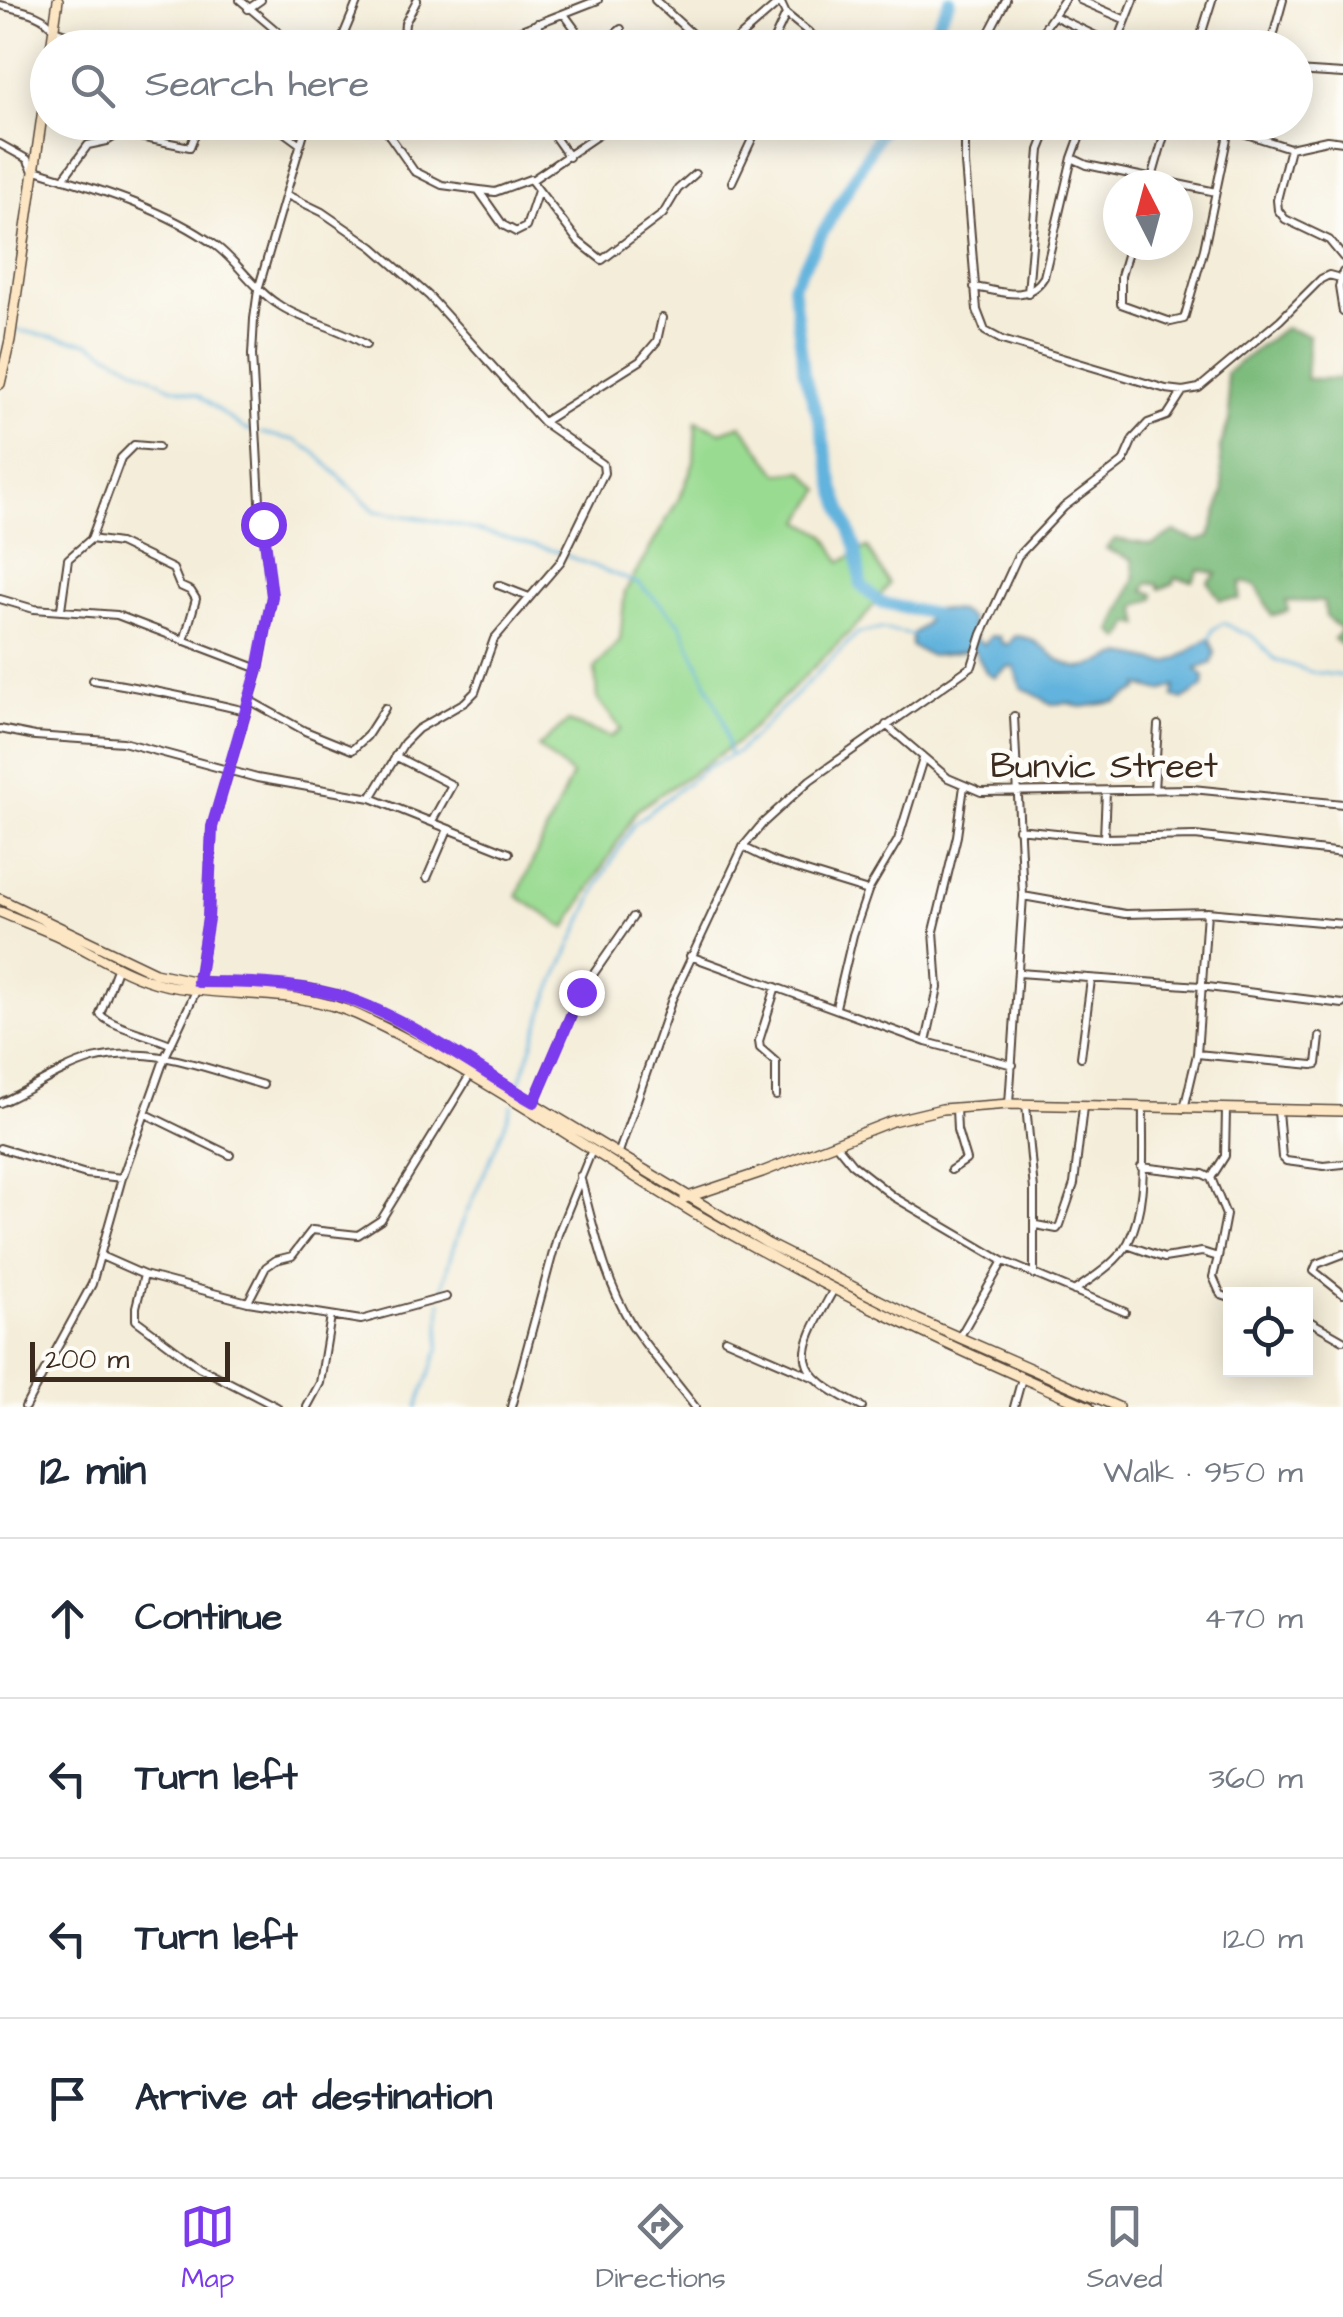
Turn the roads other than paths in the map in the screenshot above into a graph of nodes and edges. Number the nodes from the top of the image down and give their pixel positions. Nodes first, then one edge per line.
1 (58, 0) edge
2 (240, 0) edge
3 (260, 0) edge
4 (358, 0) edge
5 (417, 0) edge
6 (598, 0) edge
7 (656, 0) edge
8 (780, 0) edge
9 (1006, 0) edge
10 (1064, 0) edge
11 (1080, 0) edge
12 (1134, 0) edge
13 (1212, 0) edge
14 (1284, 0) edge
15 (0, 5) edge
16 (248, 9) junction
17 (564, 14) junction
18 (786, 14) junction
19 (1054, 16) junction
20 (1126, 20) junction
21 (537, 23) junction
22 (54, 30) joint
23 (274, 30) edge
24 (346, 30) edge
25 (404, 30) edge
26 (520, 30) edge
27 (539, 30) edge
28 (576, 30) edge
29 (688, 30) edge
30 (747, 30) edge
31 (778, 30) edge
32 (806, 30) edge
33 (991, 30) edge
34 (1044, 30) edge
35 (1083, 30) edge
36 (1122, 30) edge
37 (1202, 30) edge
38 (1275, 30) edge
39 (1313, 72) edge
40 (1343, 74) edge
41 (37, 140) edge
42 (109, 140) edge
43 (151, 140) edge
44 (194, 140) edge
45 (295, 140) edge
46 (301, 140) edge
47 (392, 140) edge
48 (556, 140) edge
49 (592, 140) edge
50 (752, 140) edge
51 (966, 140) edge
52 (1044, 140) edge
53 (1079, 140) edge
54 (1163, 140) edge
55 (1227, 140) edge
56 (1267, 140) edge
57 (1343, 142) edge
58 (0, 144) edge
59 (300, 144) junction
60 (1290, 148) junction
61 (568, 157) junction
62 (1072, 158) junction
63 (32, 169) junction
64 (1110, 170) edge
65 (1154, 170) edge
66 (695, 174) dead end
67 (64, 179) junction
68 (532, 180) junction
69 (732, 182) dead end
70 (477, 188) junction
71 (1193, 188) edge
72 (538, 189) junction
73 (1216, 192) junction
74 (288, 194) junction
75 (1343, 257) edge
76 (1126, 260) edge
77 (1341, 275) edge
78 (974, 287) junction
79 (258, 290) junction
80 (1028, 294) junction
81 (1343, 312) edge
82 (662, 318) dead end
83 (366, 344) dead end
84 (0, 384) edge
85 (1183, 391) junction
86 (542, 422) junction
87 (158, 447) dead end
88 (91, 539) junction
89 (498, 585) dead end
90 (530, 597) junction
91 (0, 599) edge
92 (61, 609) junction
93 (184, 641) junction
94 (258, 669) junction
95 (93, 680) dead end
96 (249, 700) junction
97 (385, 708) dead end
98 (246, 711) junction
99 (1014, 716) dead end
100 (886, 725) junction
101 (1158, 725) dead end
102 (0, 729) edge
103 (395, 756) junction
104 (923, 759) junction
105 (227, 770) junction
106 (964, 786) junction
107 (1106, 790) junction
108 (1154, 790) junction
109 (1016, 792) junction
110 (372, 798) junction
111 (1343, 804) edge
112 (432, 821) junction
113 (1018, 828) junction
114 (448, 829) junction
115 (1104, 838) junction
116 (743, 847) junction
117 (509, 853) dead end
118 (1343, 853) edge
119 (427, 878) dead end
120 (868, 891) junction
121 (1022, 896) junction
122 (0, 899) edge
123 (0, 912) edge
124 (1206, 912) junction
125 (633, 917) dead end
126 (1343, 924) edge
127 (690, 956) junction
128 (117, 969) junction
129 (1020, 973) junction
130 (1091, 980) junction
131 (197, 986) junction
132 (1200, 986) junction
133 (776, 987) junction
134 (1343, 1004) edge
135 (836, 1007) junction
136 (1320, 1037) dead end
137 (926, 1042) junction
138 (170, 1044) junction
139 (1198, 1054) junction
140 (165, 1057) junction
141 (1082, 1058) dead end
142 (1013, 1065) junction
143 (470, 1076) junction
144 (263, 1085) dead end
145 (514, 1094) junction
146 (776, 1096) dead end
147 (534, 1102) junction
148 (0, 1104) edge
149 (1009, 1104) junction
150 (1026, 1105) junction
151 (1083, 1107) junction
152 (956, 1108) junction
153 (1143, 1108) junction
154 (1184, 1110) junction
155 (1226, 1110) junction
156 (1278, 1111) junction
157 (1343, 1112) edge
158 (146, 1114) junction
159 (835, 1143) junction
160 (0, 1148) edge
161 (592, 1149) junction
162 (620, 1152) junction
163 (230, 1155) dead end
164 (1343, 1164) edge
165 (1141, 1167) junction
166 (950, 1170) dead end
167 (580, 1175) junction
168 (122, 1178) junction
169 (1211, 1178) junction
170 (684, 1200) junction
171 (1036, 1225) junction
172 (1127, 1245) junction
173 (1343, 1254) edge
174 (101, 1256) junction
175 (1218, 1257) junction
176 (1003, 1261) junction
177 (1034, 1275) junction
178 (144, 1276) junction
179 (834, 1289) junction
180 (1079, 1289) junction
181 (1343, 1294) edge
182 (1223, 1296) edge
183 (446, 1297) dead end
184 (248, 1302) junction
185 (1125, 1312) dead end
186 (331, 1316) junction
187 (1313, 1323) edge
188 (959, 1338) junction
189 (725, 1339) dead end
190 (1343, 1340) edge
191 (1011, 1368) junction
192 (1022, 1378) junction
193 (816, 1379) junction
194 (852, 1405) edge
195 (24, 1407) edge
196 (277, 1407) edge
197 (307, 1407) edge
198 (512, 1407) edge
199 (695, 1407) edge
200 (862, 1407) edge
201 (1014, 1407) edge
202 (1089, 1407) edge
203 (1118, 1407) edge

1 - 22 main road
2 - 16 street
3 - 16 street
4 - 24 street
5 - 25 street
6 - 17 street
7 - 29 street
8 - 18 street
8 - 30 street
9 - 33 street
10 - 19 street
11 - 20 street
12 - 20 street
13 - 37 street
14 - 38 street
15 - 22 street
16 - 23 street
17 - 21 street
17 - 28 street
18 - 31 street
18 - 32 street
19 - 34 street
19 - 35 street
20 - 36 street
21 - 26 street
21 - 27 street
39 - 40 street
41 - 63 main road
42 - 67 street
43 - 44 street
45 - 59 street
46 - 59 street
47 - 70 street
48 - 61 street
49 - 61 street
50 - 69 street
51 - 78 street
52 - 80 street
53 - 62 street
54 - 65 street
55 - 73 street
56 - 60 street
57 - 60 street
58 - 63 street
59 - 74 street
60 - 75 street
61 - 68 street
62 - 64 street
62 - 80 street
63 - 67 street
63 - 84 main road
66 - 72 street
67 - 79 street
68 - 70 street
68 - 72 street
70 - 72 street
71 - 73 street
73 - 76 street
74 - 79 street
74 - 86 street
77 - 81 street
77 - 85 street
78 - 80 street
78 - 85 street
79 - 83 street
79 - 94 street
82 - 86 street
85 - 100 street
86 - 90 street
87 - 88 street
88 - 92 street
88 - 93 street
89 - 90 street
90 - 103 street
91 - 92 street
92 - 93 street
93 - 94 street
94 - 96 street
95 - 98 street
96 - 97 street
96 - 98 street
98 - 105 street
99 - 109 street
100 - 104 street, Bunvic Street
100 - 116 street
101 - 108 street
102 - 105 street
103 - 110 street
103 - 112 street
104 - 106 street, Bunvic Street
104 - 120 street
105 - 110 street
105 - 131 street
106 - 109 street, Bunvic Street
106 - 137 street
107 - 108 street, Bunvic Street
107 - 109 street, Bunvic Street
107 - 115 street
108 - 111 street, Bunvic Street
109 - 113 street
110 - 112 street
112 - 114 street
113 - 115 street
113 - 121 street
114 - 117 street
114 - 119 street
115 - 118 street
116 - 120 street
116 - 127 street
120 - 135 street
121 - 124 street
121 - 129 street
122 - 131 main road
123 - 128 main road
124 - 126 street
124 - 132 street
125 - 147 street
127 - 133 street
127 - 162 street
128 - 131 main road
128 - 138 street
129 - 130 street
129 - 142 street
130 - 132 street
130 - 141 street
131 - 138 street
131 - 143 main road
131 - 145 main road
132 - 134 street
132 - 139 street
133 - 135 street
133 - 146 street
135 - 137 street
136 - 139 street
137 - 142 street
138 - 140 street
139 - 154 street
140 - 144 street
140 - 148 street
140 - 158 street
142 - 149 street
143 - 145 main road
143 - 184 street
145 - 147 main road
145 - 161 main road
147 - 162 main road
149 - 150 main road
149 - 152 main road
150 - 151 main road
150 - 171 street
151 - 153 main road
151 - 171 street
152 - 159 main road
152 - 166 street
153 - 154 main road
153 - 165 street
154 - 155 main road
155 - 156 main road
155 - 169 street
156 - 157 main road
156 - 164 street
158 - 163 street
158 - 168 street
159 - 170 main road
159 - 176 street
160 - 168 street
161 - 167 street
161 - 170 main road
162 - 170 main road
165 - 169 street
165 - 172 street
167 - 198 street
167 - 199 street
168 - 174 street
169 - 175 street
170 - 179 main road
170 - 188 main road
171 - 177 street
172 - 175 street
172 - 180 street
173 - 181 street
174 - 178 street
174 - 195 street
175 - 182 street
176 - 177 street
176 - 188 street
177 - 180 street
178 - 184 street
178 - 196 street
179 - 191 main road
179 - 193 street
180 - 185 street
183 - 186 street
184 - 186 street
186 - 197 street
187 - 190 street
188 - 191 main road
189 - 193 street
191 - 192 main road
191 - 203 main road
192 - 201 street
192 - 202 main road
193 - 194 street
194 - 200 street

